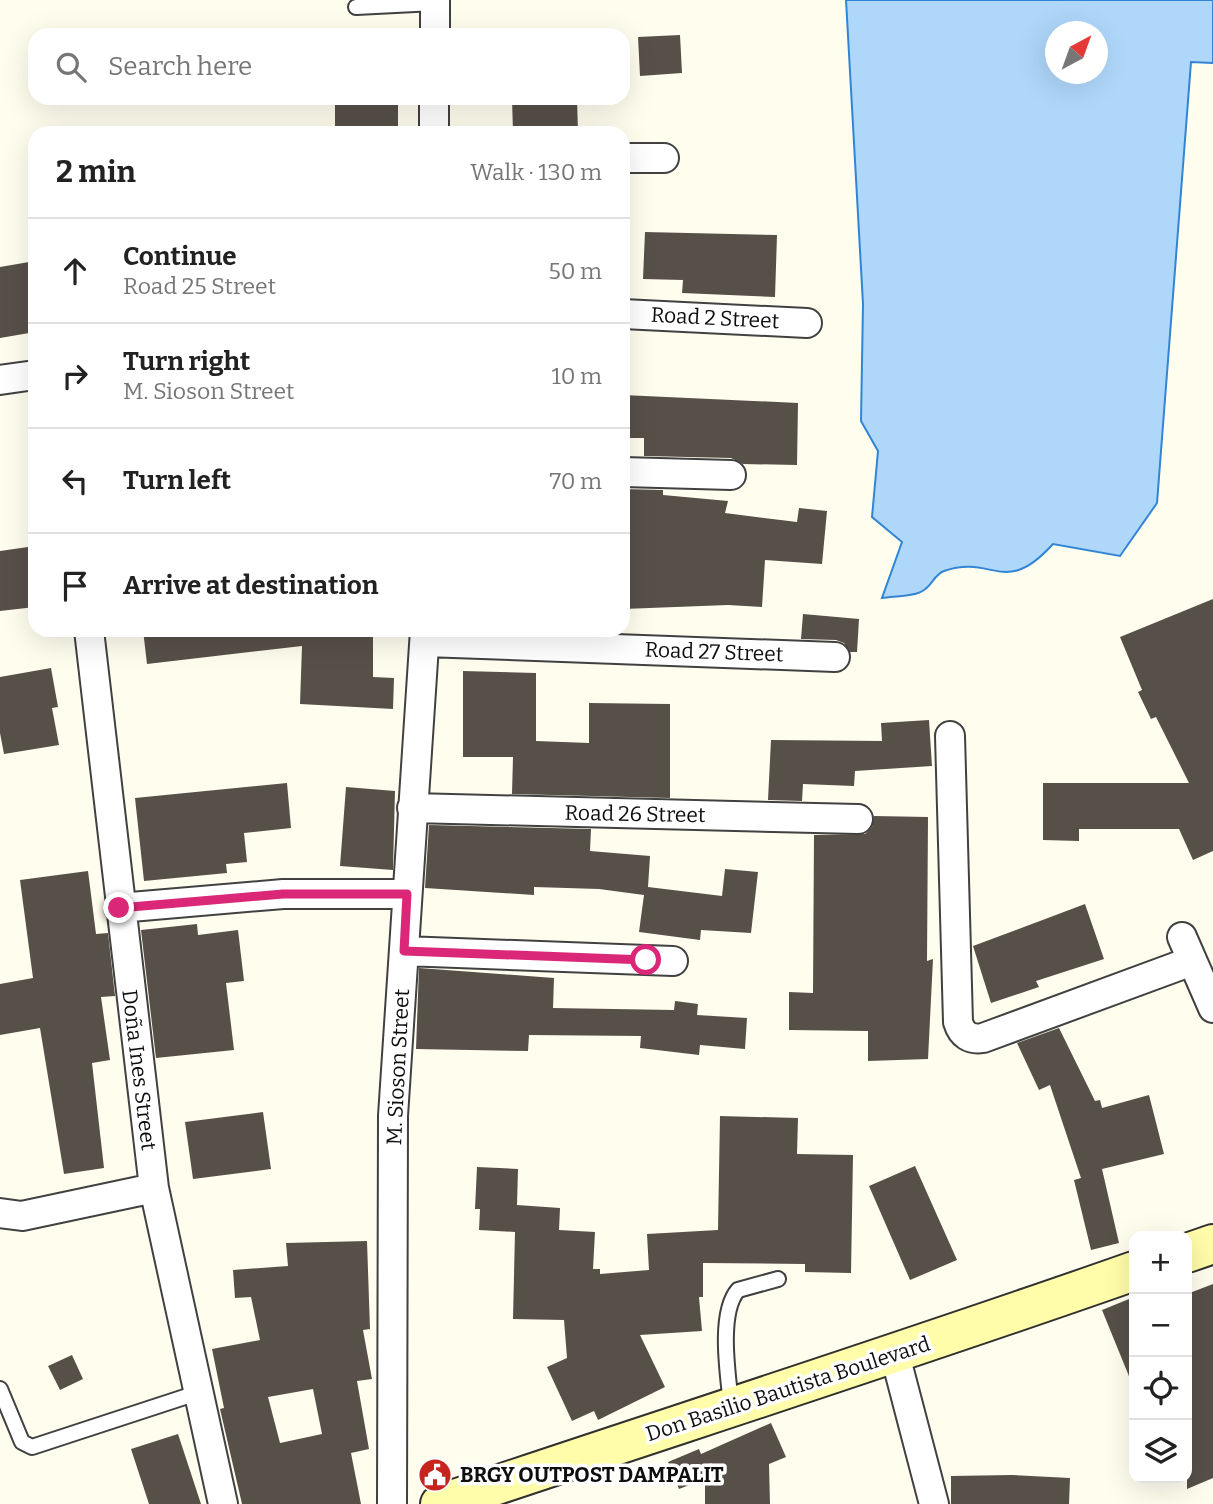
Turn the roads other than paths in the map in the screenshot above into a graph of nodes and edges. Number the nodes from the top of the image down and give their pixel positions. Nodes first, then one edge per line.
1 (435, 2) edge
2 (356, 7) dead end
3 (435, 28) edge
4 (434, 105) edge
5 (434, 126) edge
6 (630, 158) edge
7 (664, 158) dead end
8 (630, 314) edge
9 (807, 323) dead end
10 (28, 376) edge
11 (0, 380) edge
12 (630, 472) edge
13 (731, 475) dead end
14 (90, 637) edge
15 (425, 637) edge
16 (445, 637) edge
17 (835, 657) dead end
18 (950, 736) dead end
19 (412, 808) junction
20 (858, 819) dead end
21 (407, 894) junction
22 (119, 908) junction
23 (404, 951) junction
24 (673, 961) dead end
25 (1213, 1007) edge
26 (154, 1188) junction
27 (0, 1213) edge
28 (1213, 1244) edge
29 (1192, 1251) edge
30 (1129, 1273) edge
31 (778, 1279) dead end
32 (895, 1355) junction
33 (0, 1389) edge
34 (200, 1392) junction
35 (731, 1406) junction
36 (223, 1504) edge
37 (392, 1504) edge
38 (440, 1504) edge
39 (934, 1504) edge

1 - 2 lane
1 - 3 street
4 - 5 street
6 - 7 street
8 - 9 street, Road 2 Street
10 - 11 street
12 - 13 street
14 - 22 street, Doña Ines Street
15 - 19 street, M. Sioson Street
16 - 17 street, Road 27 Street
18 - 25 street
19 - 20 street, Road 26 Street
19 - 21 street, M. Sioson Street
21 - 22 street
21 - 23 street, M. Sioson Street
22 - 26 street, Doña Ines Street
23 - 24 street
23 - 37 street, M. Sioson Street
26 - 27 street
26 - 34 street, Doña Ines Street
28 - 29 main road
30 - 32 main road, Don Basilio Bautista Boulevard
31 - 35 lane
32 - 35 main road, Don Basilio Bautista Boulevard
32 - 39 street
33 - 34 lane
34 - 36 street, Doña Ines Street
35 - 38 main road, Don Basilio Bautista Boulevard

